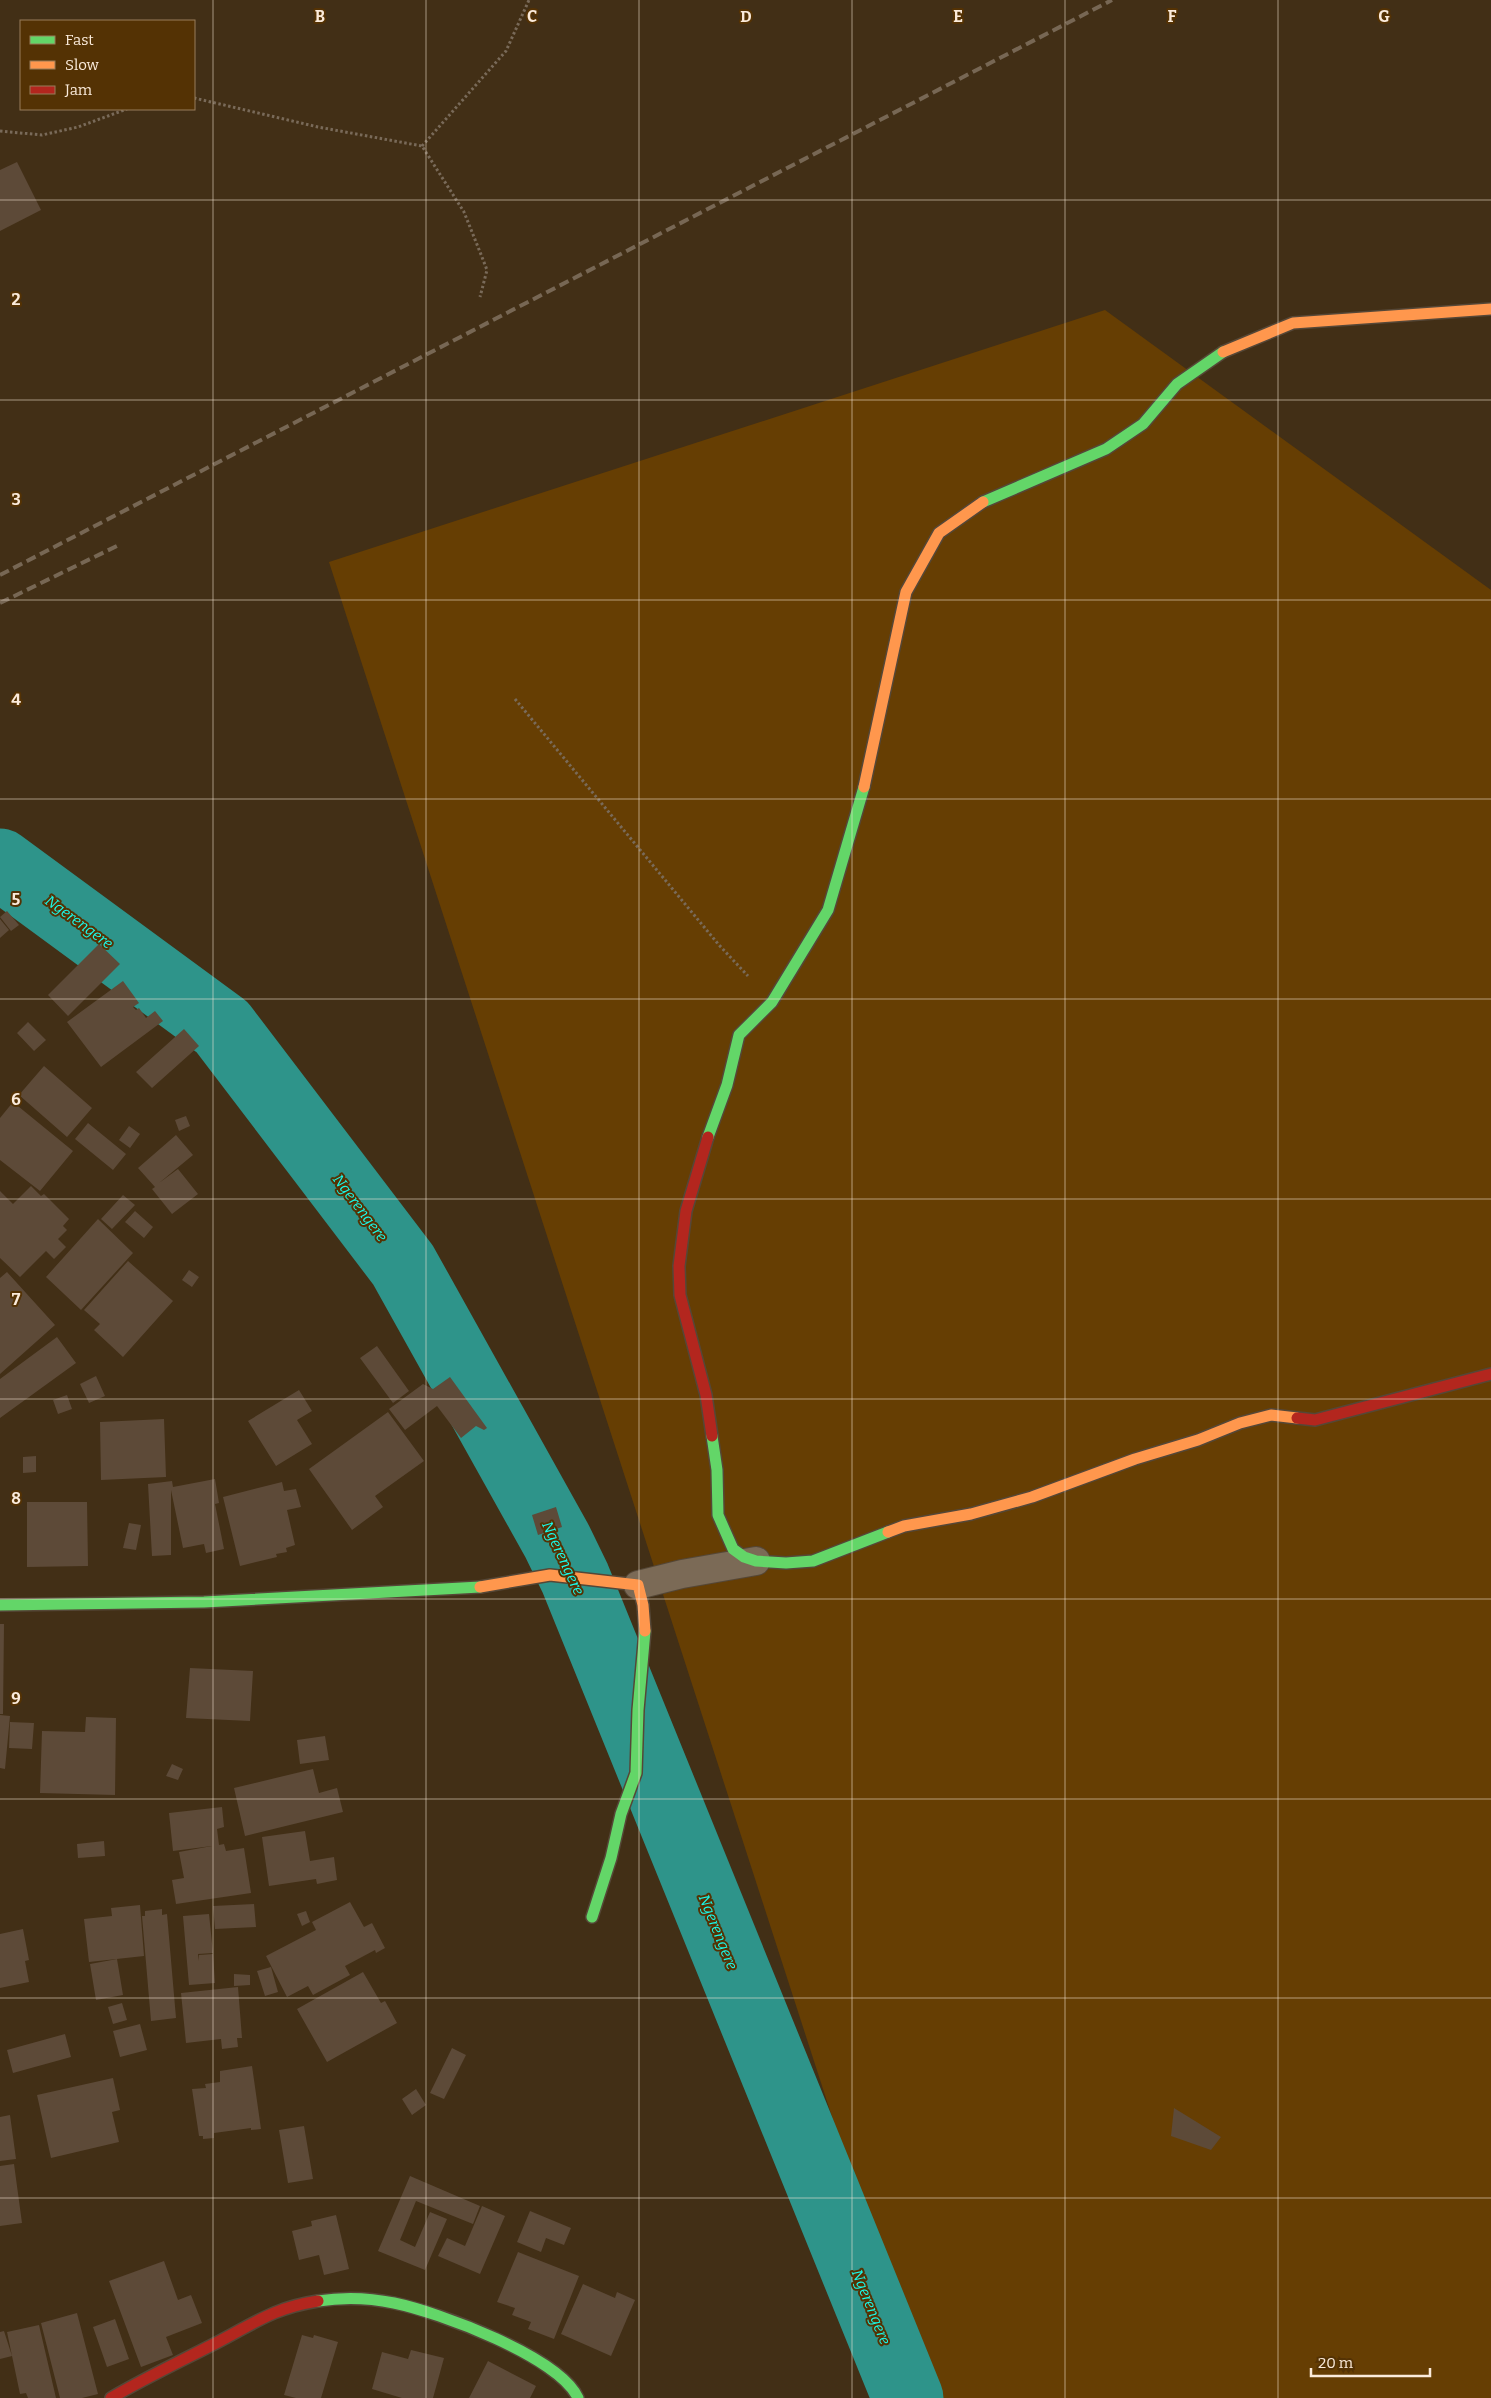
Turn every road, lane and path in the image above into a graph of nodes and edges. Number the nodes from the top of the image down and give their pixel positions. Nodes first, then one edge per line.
1 (529, 0) edge
2 (195, 98) edge
3 (124, 110) edge
4 (0, 131) edge
5 (422, 146) junction
6 (480, 297) dead end
7 (1491, 309) edge
8 (515, 699) dead end
9 (772, 1002) junction
10 (1491, 1374) edge
11 (756, 1561) junction
12 (638, 1585) junction
13 (0, 1605) edge
14 (592, 1917) dead end
15 (111, 2398) edge
16 (578, 2398) edge

1 - 5 path
2 - 5 path
3 - 4 path
5 - 6 path
7 - 9 street
8 - 9 path
9 - 11 street
10 - 11 street
11 - 12 street
12 - 13 street
12 - 14 street
15 - 16 street

